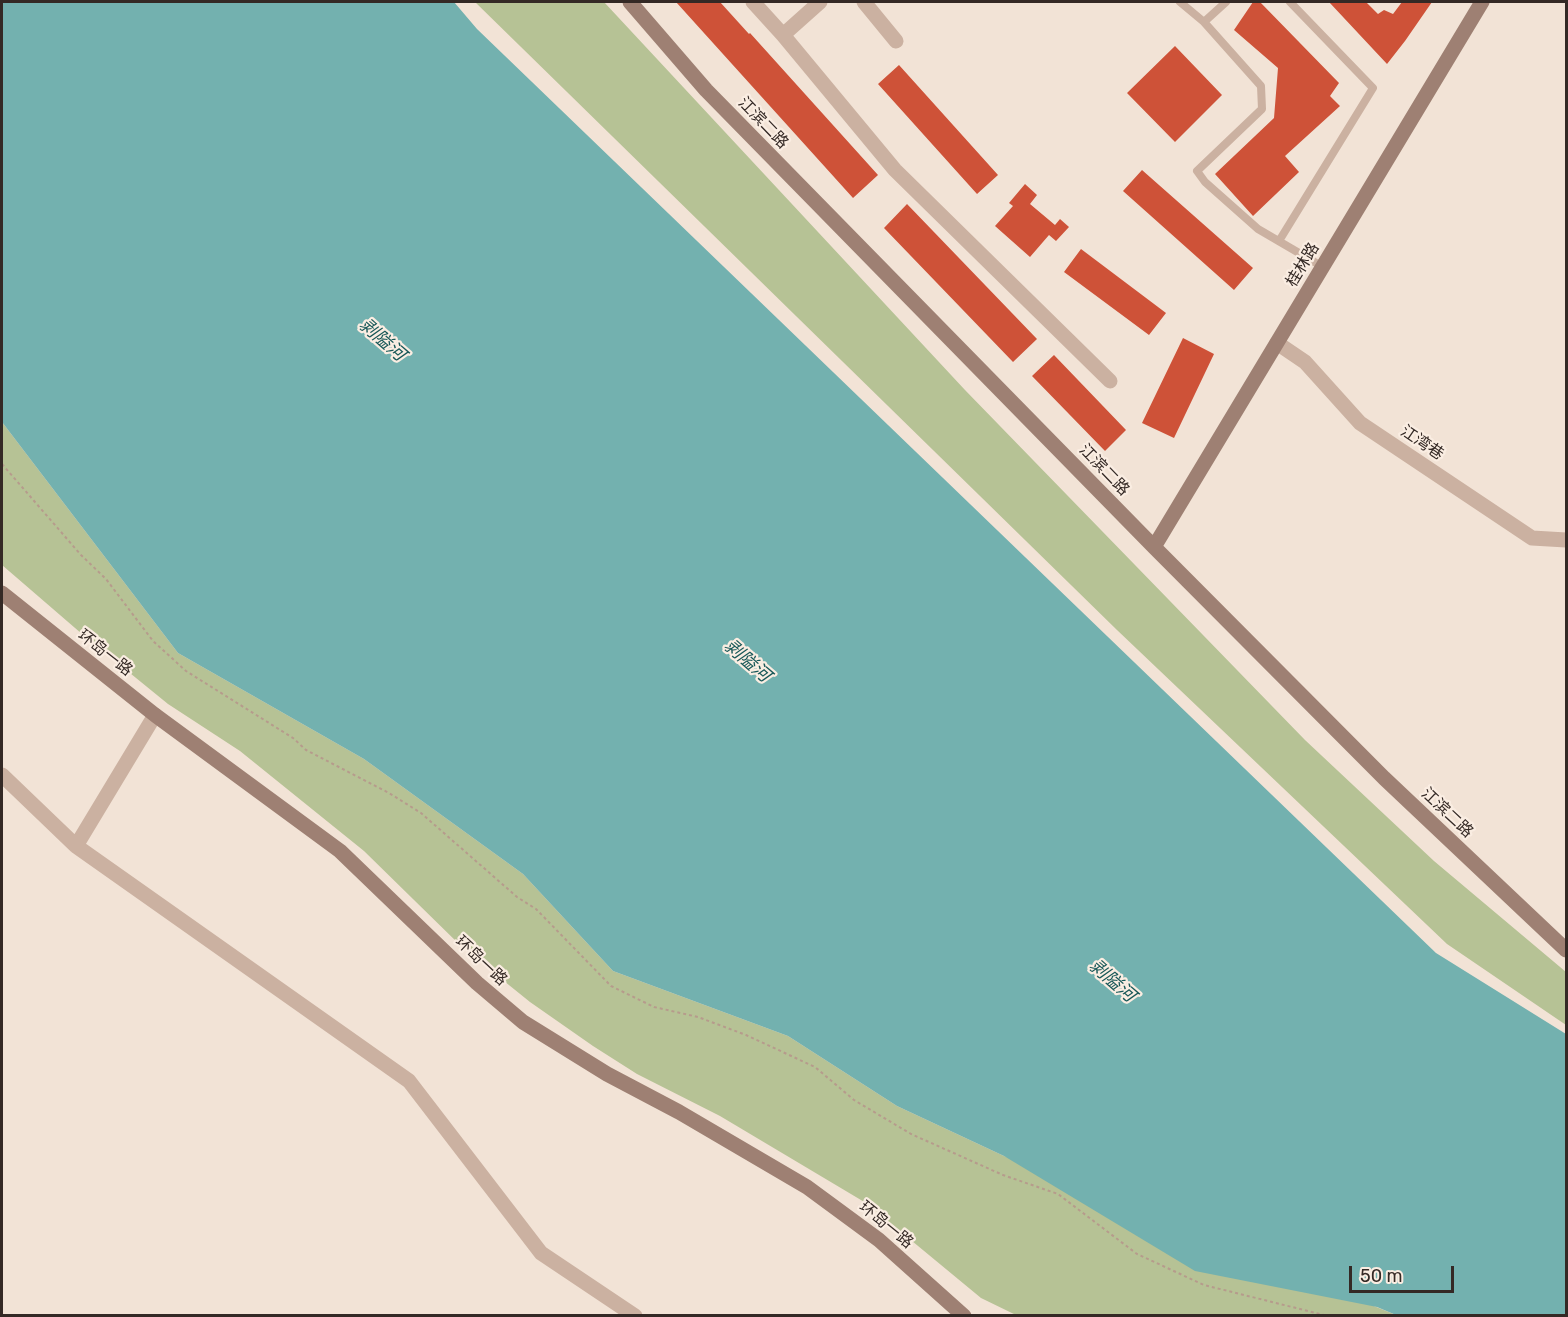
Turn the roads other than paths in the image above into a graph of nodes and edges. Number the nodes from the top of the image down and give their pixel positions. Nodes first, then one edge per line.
1 (630, 2) edge
2 (753, 2) edge
3 (820, 2) edge
4 (864, 2) edge
5 (1180, 2) edge
6 (1226, 2) edge
7 (1290, 2) edge
8 (1482, 2) edge
9 (1204, 22) junction
10 (783, 35) junction
11 (896, 41) dead end
12 (1279, 241) junction
13 (1323, 267) junction
14 (1277, 343) junction
15 (1110, 381) dead end
16 (1566, 540) edge
17 (1154, 547) junction
18 (2, 594) edge
19 (155, 715) junction
20 (2, 776) edge
21 (76, 846) junction
22 (1566, 950) edge
23 (635, 1316) edge
24 (964, 1316) edge

1 - 17 street, 江滨二路
2 - 10 street
3 - 10 street
4 - 11 street
5 - 9 lane
6 - 9 lane
7 - 12 lane
8 - 13 street, 桂林路
9 - 12 lane
10 - 15 street
12 - 13 lane
13 - 14 street, 桂林路
14 - 16 street, 江湾巷
14 - 17 street, 桂林路
17 - 22 street, 江滨二路
18 - 19 street, 环岛一路
19 - 21 street
19 - 24 street, 环岛一路
20 - 21 street
21 - 23 street

